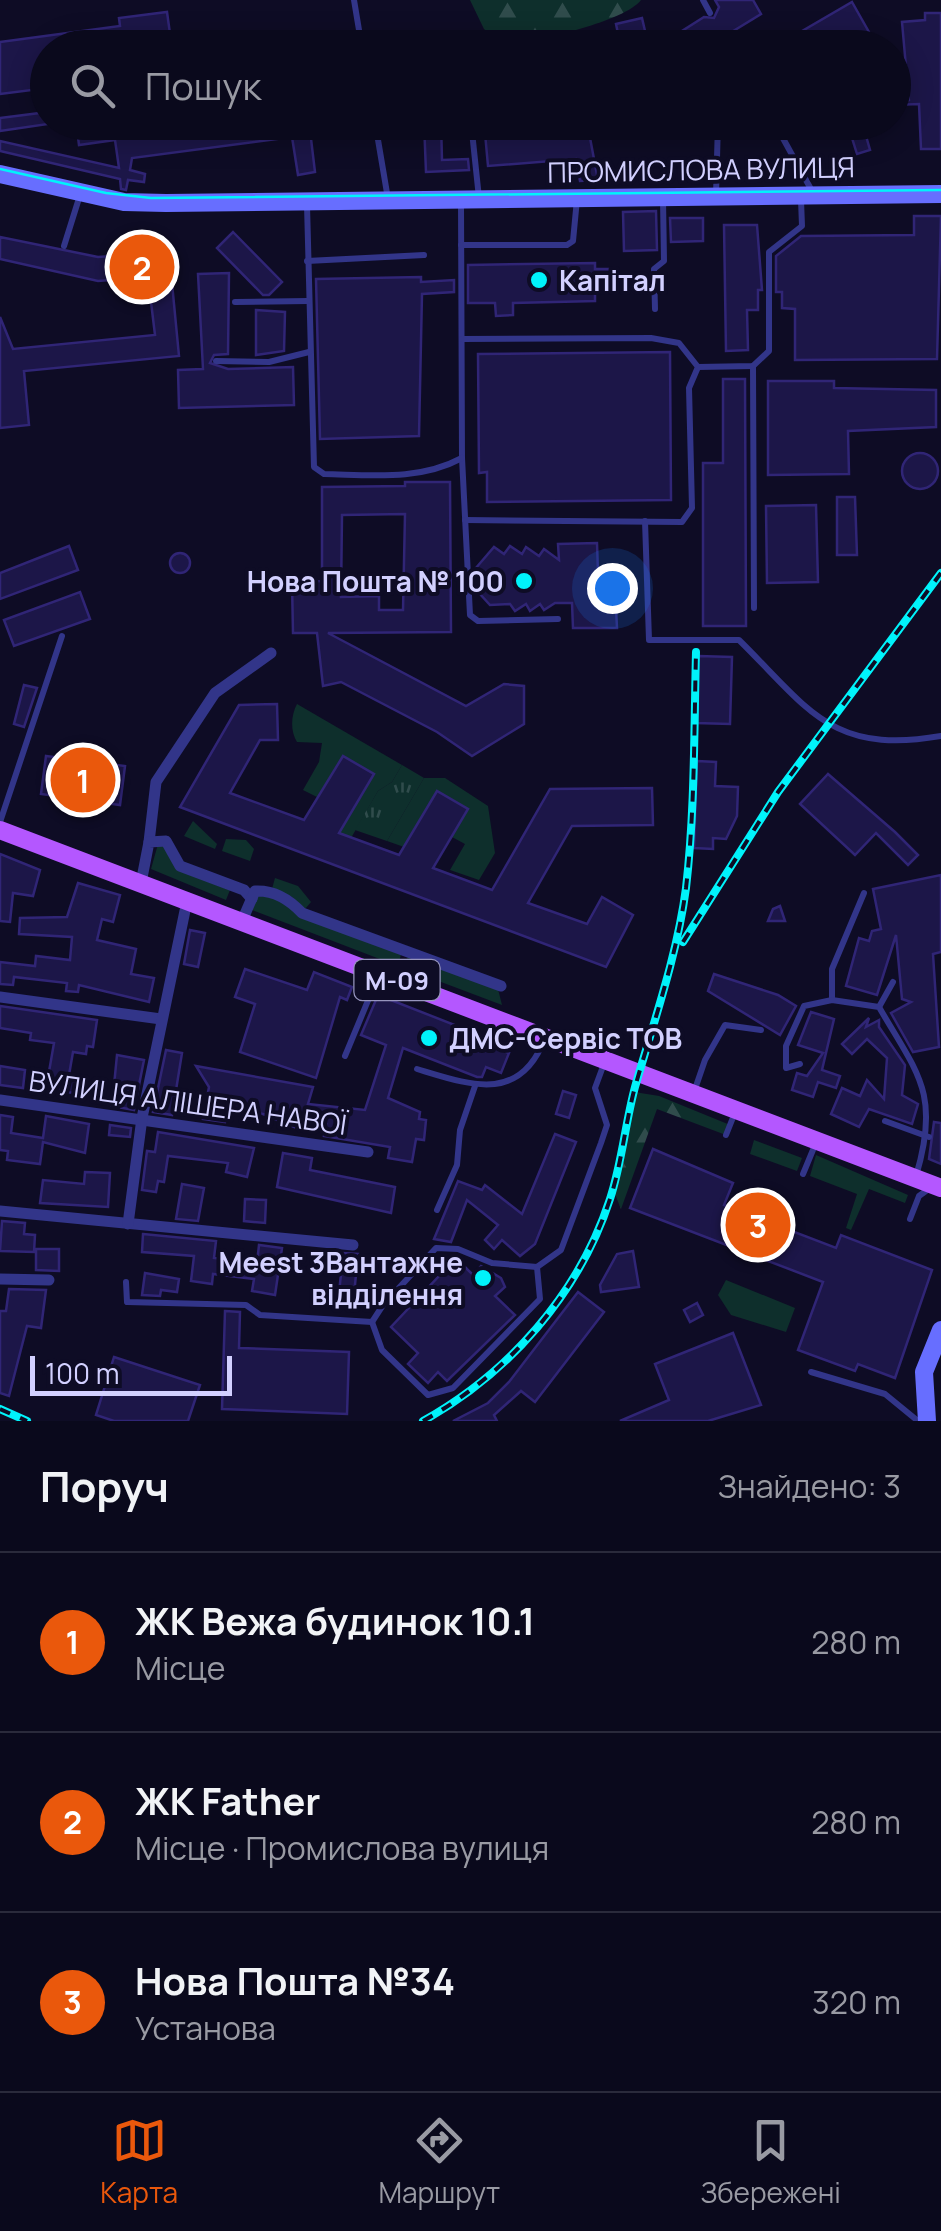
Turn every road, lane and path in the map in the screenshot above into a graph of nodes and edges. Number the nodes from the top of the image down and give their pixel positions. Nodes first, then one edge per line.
1 (354, 0) edge
2 (703, 0) edge
3 (710, 13) dead end
4 (359, 30) edge
5 (377, 140) edge
6 (471, 140) edge
7 (718, 140) edge
8 (782, 140) edge
9 (0, 174) edge
10 (81, 194) junction
11 (941, 194) edge
12 (716, 196) junction
13 (806, 196) junction
14 (663, 197) junction
15 (577, 198) junction
16 (306, 199) junction
17 (388, 199) junction
18 (470, 200) junction
19 (64, 246) dead end
20 (461, 246) junction
21 (424, 255) dead end
22 (307, 261) junction
23 (308, 301) junction
24 (235, 302) dead end
25 (655, 309) dead end
26 (462, 339) junction
27 (309, 352) junction
28 (216, 361) dead end
29 (698, 366) junction
30 (753, 366) junction
31 (462, 458) junction
32 (465, 520) junction
33 (645, 521) junction
34 (754, 608) dead end
35 (558, 620) dead end
36 (62, 636) dead end
37 (270, 652) dead end
38 (941, 736) edge
39 (0, 822) edge
40 (0, 830) edge
41 (148, 842) junction
42 (140, 883) junction
43 (864, 894) dead end
44 (252, 899) junction
45 (187, 901) junction
46 (242, 921) junction
47 (380, 973) junction
48 (893, 982) dead end
49 (501, 986) dead end
50 (0, 997) edge
51 (832, 1000) junction
52 (879, 1008) junction
53 (161, 1018) junction
54 (761, 1030) dead end
55 (546, 1036) junction
56 (344, 1056) dead end
57 (606, 1060) junction
58 (800, 1064) dead end
59 (417, 1069) dead end
60 (475, 1086) junction
61 (694, 1094) junction
62 (0, 1100) edge
63 (736, 1109) junction
64 (142, 1118) junction
65 (885, 1121) dead end
66 (726, 1135) dead end
67 (930, 1137) junction
68 (816, 1138) junction
69 (368, 1152) dead end
70 (803, 1174) dead end
71 (915, 1178) junction
72 (939, 1187) edge
73 (437, 1210) dead end
74 (0, 1211) edge
75 (910, 1220) dead end
76 (128, 1224) junction
77 (354, 1245) dead end
78 (537, 1267) junction
79 (0, 1279) edge
80 (49, 1280) dead end
81 (126, 1282) dead end
82 (372, 1322) junction
83 (941, 1330) edge
84 (811, 1372) dead end
85 (918, 1421) edge
86 (927, 1421) edge

1 - 4 lane
2 - 3 lane
5 - 17 lane
6 - 18 lane
7 - 12 lane
8 - 13 lane
9 - 10 main road, ПРОМИСЛОВА ВУЛИЦЯ
10 - 16 main road, ПРОМИСЛОВА ВУЛИЦЯ
10 - 19 lane
11 - 13 main road, ПРОМИСЛОВА ВУЛИЦЯ
12 - 13 main road, ПРОМИСЛОВА ВУЛИЦЯ
12 - 14 main road, ПРОМИСЛОВА ВУЛИЦЯ
13 - 30 lane
14 - 15 main road, ПРОМИСЛОВА ВУЛИЦЯ
14 - 25 lane
15 - 18 main road, ПРОМИСЛОВА ВУЛИЦЯ
15 - 20 lane
16 - 17 main road, ПРОМИСЛОВА ВУЛИЦЯ
16 - 22 lane
17 - 18 main road, ПРОМИСЛОВА ВУЛИЦЯ
18 - 20 lane
20 - 26 lane
21 - 22 lane
22 - 23 lane
23 - 24 lane
23 - 27 lane
26 - 29 lane
26 - 31 lane
27 - 28 lane
27 - 31 lane
29 - 30 lane
29 - 33 lane
30 - 34 lane
31 - 32 lane
32 - 33 lane
32 - 35 lane
33 - 38 lane
36 - 39 lane
37 - 41 street
40 - 42 main road, М-09
41 - 42 street
41 - 44 street
42 - 45 main road, М-09
43 - 51 lane
44 - 46 street
44 - 49 street
45 - 46 main road, М-09
45 - 53 street
46 - 47 main road, М-09
47 - 55 main road, М-09
47 - 56 lane
48 - 52 lane
50 - 53 street
51 - 52 lane
51 - 58 lane
52 - 67 lane
53 - 64 street
54 - 61 lane
55 - 57 main road, М-09
55 - 60 lane
57 - 61 main road, М-09
57 - 78 lane
59 - 60 lane
60 - 73 lane
61 - 63 main road, М-09
62 - 64 street, ВУЛИЦЯ АЛІШЕРА НАВОЇ
63 - 66 lane
63 - 68 main road, М-09
64 - 69 street, ВУЛИЦЯ АЛІШЕРА НАВОЇ
64 - 76 street
65 - 67 lane
67 - 71 lane
68 - 70 lane
68 - 71 main road, М-09
71 - 72 main road, М-09
72 - 75 lane
74 - 76 street
76 - 77 street
78 - 82 lane
78 - 82 lane
79 - 80 street
81 - 82 lane
83 - 86 main road
84 - 85 lane

